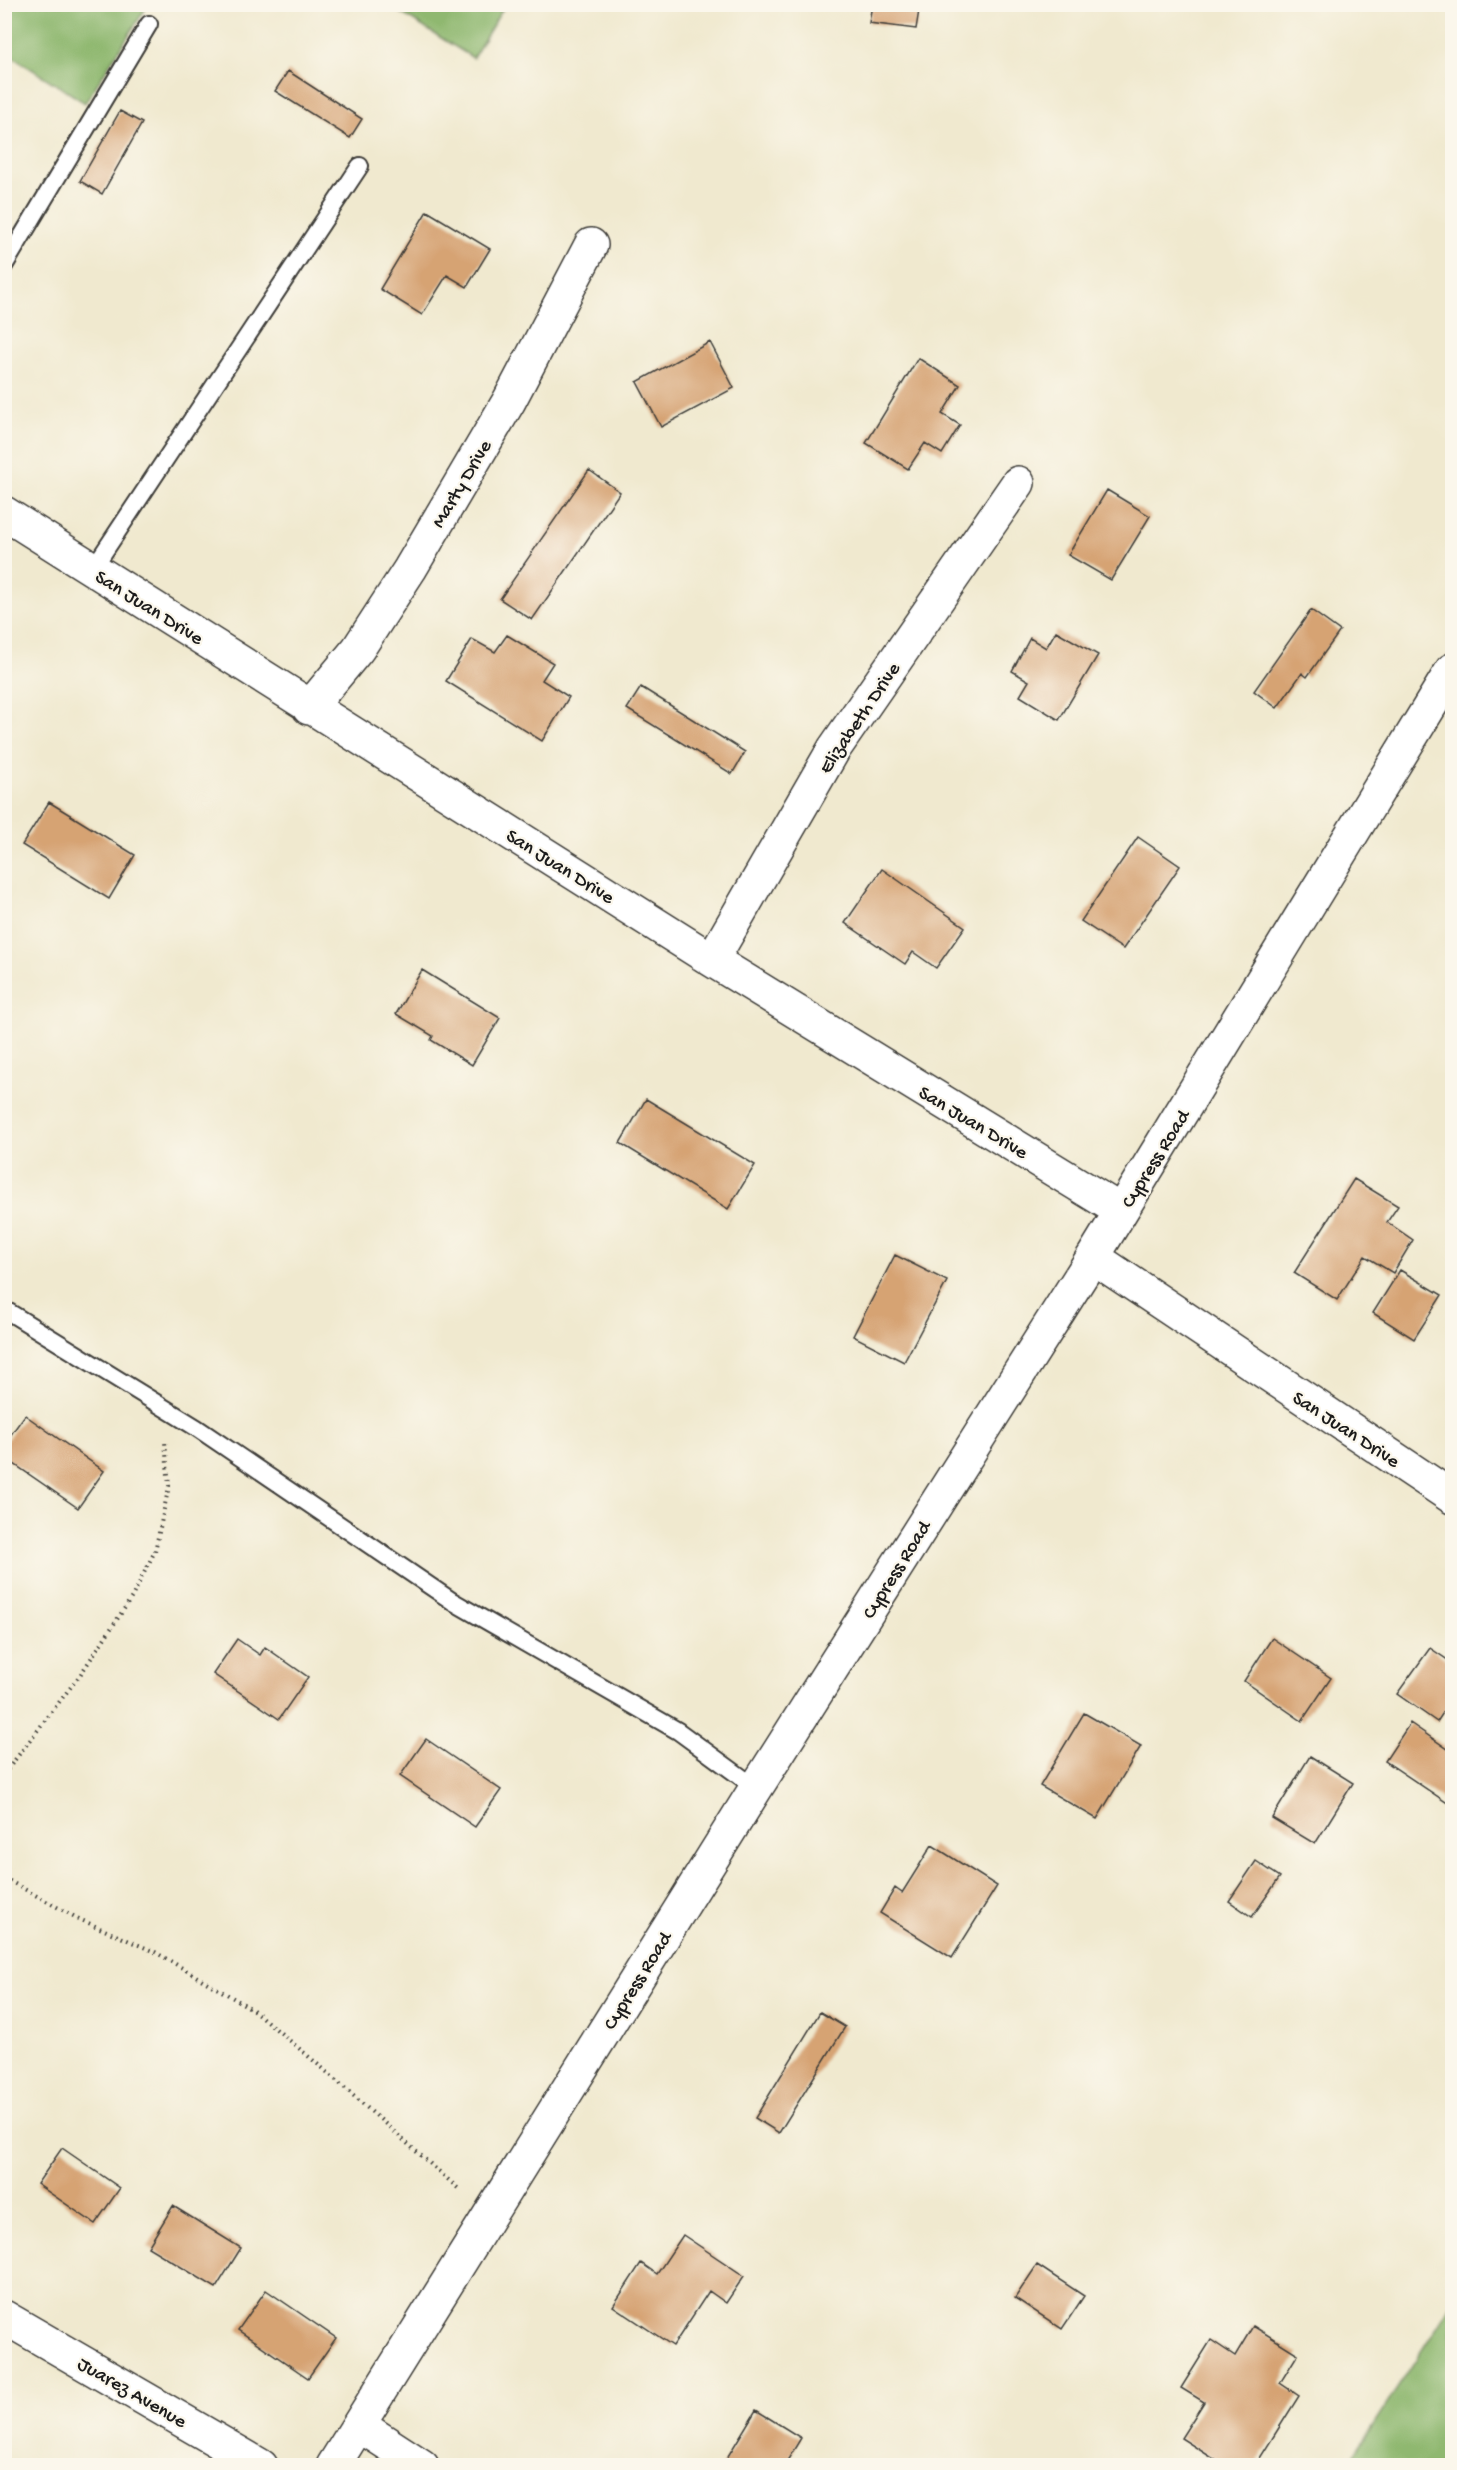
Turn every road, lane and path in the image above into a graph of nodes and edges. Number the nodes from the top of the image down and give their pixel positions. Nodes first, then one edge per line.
1 (149, 24) dead end
2 (360, 166) dead end
3 (591, 245) dead end
4 (4, 266) edge
5 (1018, 483) dead end
6 (4, 513) edge
7 (92, 570) junction
8 (1452, 670) edge
9 (309, 708) junction
10 (712, 960) junction
11 (1121, 1211) junction
12 (1093, 1257) junction
13 (4, 1309) edge
14 (162, 1405) junction
15 (1452, 1497) edge
16 (4, 1774) edge
17 (756, 1788) junction
18 (4, 1878) edge
19 (488, 2216) junction
20 (4, 2317) edge
21 (358, 2425) junction
22 (261, 2466) edge
23 (333, 2466) edge
24 (422, 2466) edge

1 - 4 lane
2 - 7 lane
3 - 9 street, Marty Drive
5 - 10 street, Elizabeth Drive
6 - 7 street, San Juan Drive
7 - 9 street, San Juan Drive
8 - 11 street, Cypress Road
9 - 10 street, San Juan Drive
10 - 11 street, San Juan Drive
11 - 12 street, Cypress Road
12 - 15 street, San Juan Drive
12 - 17 street, Cypress Road
13 - 14 lane
14 - 16 path
14 - 17 lane
17 - 19 street, Cypress Road
18 - 19 path
19 - 21 street, Cypress Road
20 - 22 street, Juarez Avenue
21 - 23 street, Cypress Road
21 - 24 street

